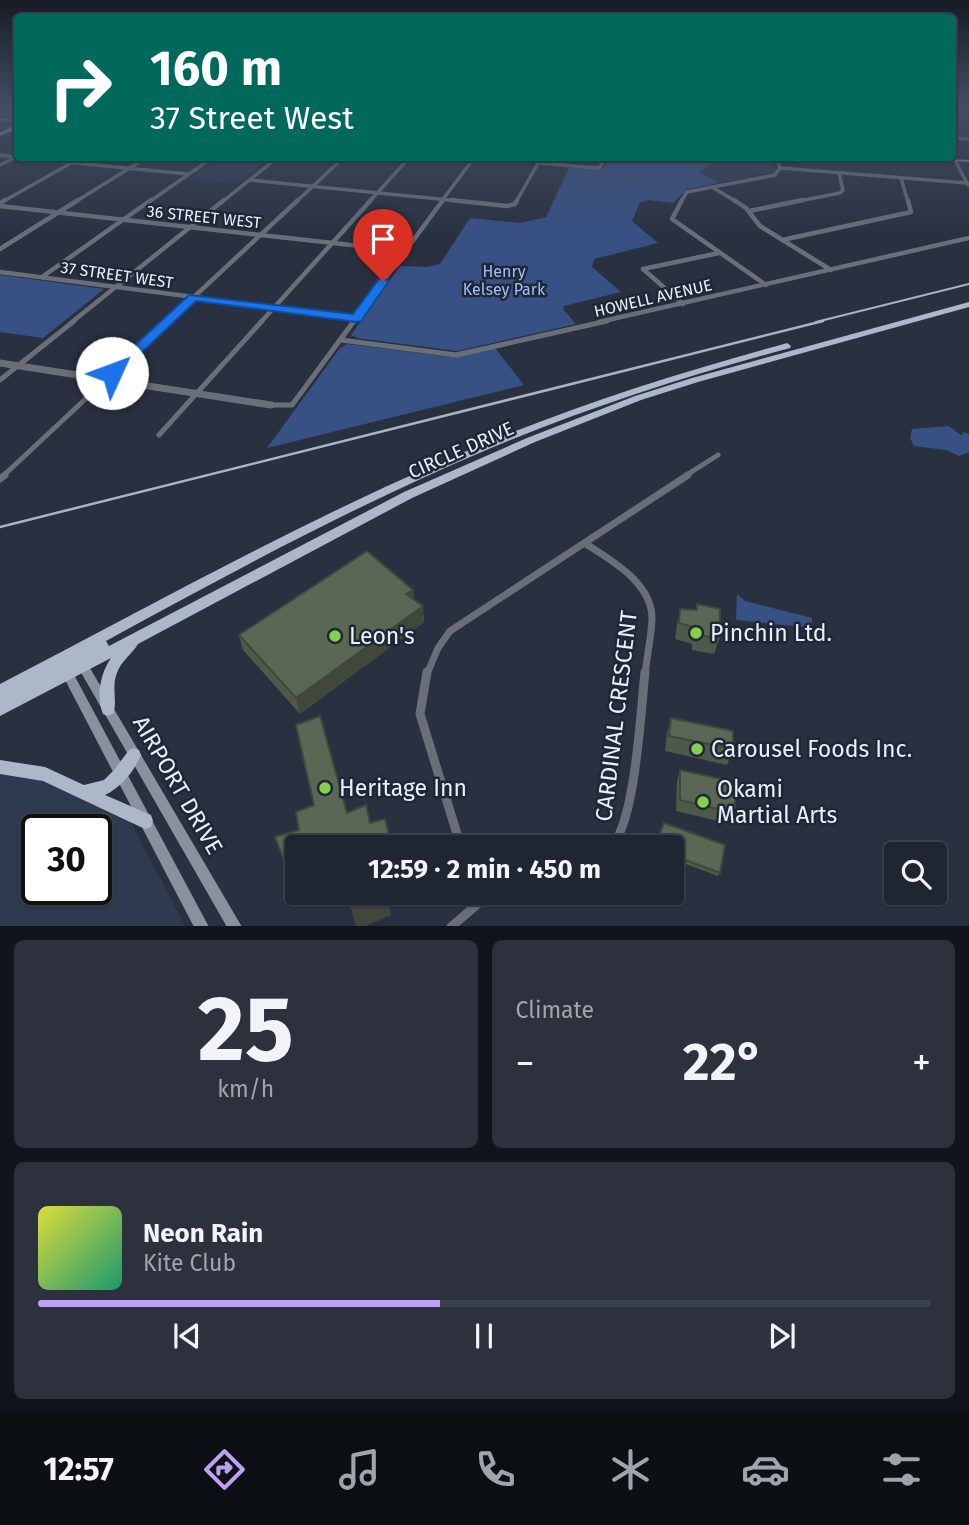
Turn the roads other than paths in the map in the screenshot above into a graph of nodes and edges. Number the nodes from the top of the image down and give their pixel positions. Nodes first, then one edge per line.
1 (60, 161) edge
2 (141, 161) edge
3 (208, 161) edge
4 (273, 161) edge
5 (340, 161) edge
6 (406, 161) edge
7 (472, 161) edge
8 (604, 161) edge
9 (779, 161) edge
10 (956, 161) edge
11 (72, 162) junction
12 (538, 163) joint
13 (129, 168) junction
14 (780, 168) junction
15 (839, 173) junction
16 (189, 174) junction
17 (901, 178) junction
18 (250, 180) junction
19 (968, 185) edge
20 (313, 186) junction
21 (712, 187) junction
22 (377, 192) junction
23 (444, 200) junction
24 (0, 205) edge
25 (749, 211) junction
26 (59, 212) junction
27 (123, 220) junction
28 (190, 228) junction
29 (260, 235) junction
30 (969, 238) edge
31 (782, 240) junction
32 (332, 243) junction
33 (0, 250) edge
34 (405, 251) junction
35 (719, 253) junction
36 (831, 270) junction
37 (0, 272) edge
38 (41, 277) junction
39 (766, 285) junction
40 (116, 287) junction
41 (193, 297) junction
42 (969, 299) edge
43 (682, 304) junction
44 (969, 304) edge
45 (274, 308) junction
46 (356, 318) junction
47 (341, 340) junction
48 (0, 363) edge
49 (18, 366) junction
50 (105, 379) junction
51 (0, 380) edge
52 (196, 394) junction
53 (271, 405) joint
54 (159, 435) dead end
55 (718, 455) dead end
56 (0, 479) edge
57 (586, 544) junction
58 (158, 608) junction
59 (151, 630) junction
60 (75, 668) junction
61 (0, 691) edge
62 (0, 700) edge
63 (0, 710) edge
64 (108, 710) junction
65 (134, 755) junction
66 (0, 767) edge
67 (121, 773) junction
68 (83, 790) junction
69 (145, 821) junction
70 (457, 835) edge
71 (620, 835) edge
72 (471, 905) edge
73 (202, 926) edge
74 (235, 926) edge
75 (451, 926) edge

1 - 11 street
2 - 13 street
3 - 16 street
4 - 18 street
5 - 20 street
6 - 22 street
7 - 23 street
8 - 12 street
9 - 14 street
10 - 19 street
11 - 13 street
11 - 24 street
12 - 23 street
13 - 16 street
13 - 26 street
14 - 15 street
14 - 21 street
15 - 17 street
15 - 25 street
16 - 27 street
17 - 19 street
17 - 31 street
18 - 20 street
18 - 28 street
20 - 22 street
20 - 29 street
21 - 25 street
21 - 35 street
22 - 23 street
22 - 32 street
23 - 34 street
24 - 26 street, 36 STREET WEST
25 - 31 street
26 - 27 street, 36 STREET WEST
26 - 33 street
27 - 28 street, 36 STREET WEST
27 - 38 street
28 - 29 street, 36 STREET WEST
28 - 40 street
29 - 32 street, 36 STREET WEST
29 - 41 street
30 - 36 street, HOWELL AVENUE
31 - 36 street
32 - 34 street, 36 STREET WEST
32 - 45 street
34 - 46 street
35 - 39 street
35 - 43 street
36 - 39 street, HOWELL AVENUE
37 - 38 street, 37 STREET WEST
38 - 40 street, 37 STREET WEST
39 - 43 street, HOWELL AVENUE
40 - 41 street, 37 STREET WEST
40 - 49 street
41 - 45 street, 37 STREET WEST
41 - 50 street
42 - 58 highway, CIRCLE DRIVE
43 - 47 street, HOWELL AVENUE
44 - 59 highway, CIRCLE DRIVE
45 - 46 street, 37 STREET WEST
45 - 52 street
46 - 47 street
47 - 53 street
48 - 49 street
49 - 50 street
49 - 51 street
50 - 52 street
50 - 56 street
52 - 53 street
52 - 54 street
55 - 57 street
57 - 70 street
57 - 71 street, CARDINAL CRESCENT
58 - 60 highway
58 - 61 highway, CIRCLE DRIVE
59 - 60 highway, CIRCLE DRIVE
59 - 64 highway
60 - 62 highway
60 - 63 highway, CIRCLE DRIVE
60 - 64 main road, AIRPORT DRIVE
60 - 67 main road, AIRPORT DRIVE
64 - 65 main road, AIRPORT DRIVE
65 - 67 highway
65 - 74 main road, AIRPORT DRIVE
66 - 68 highway
67 - 68 highway
67 - 69 main road, AIRPORT DRIVE
68 - 69 highway
69 - 73 main road, AIRPORT DRIVE
72 - 75 street

